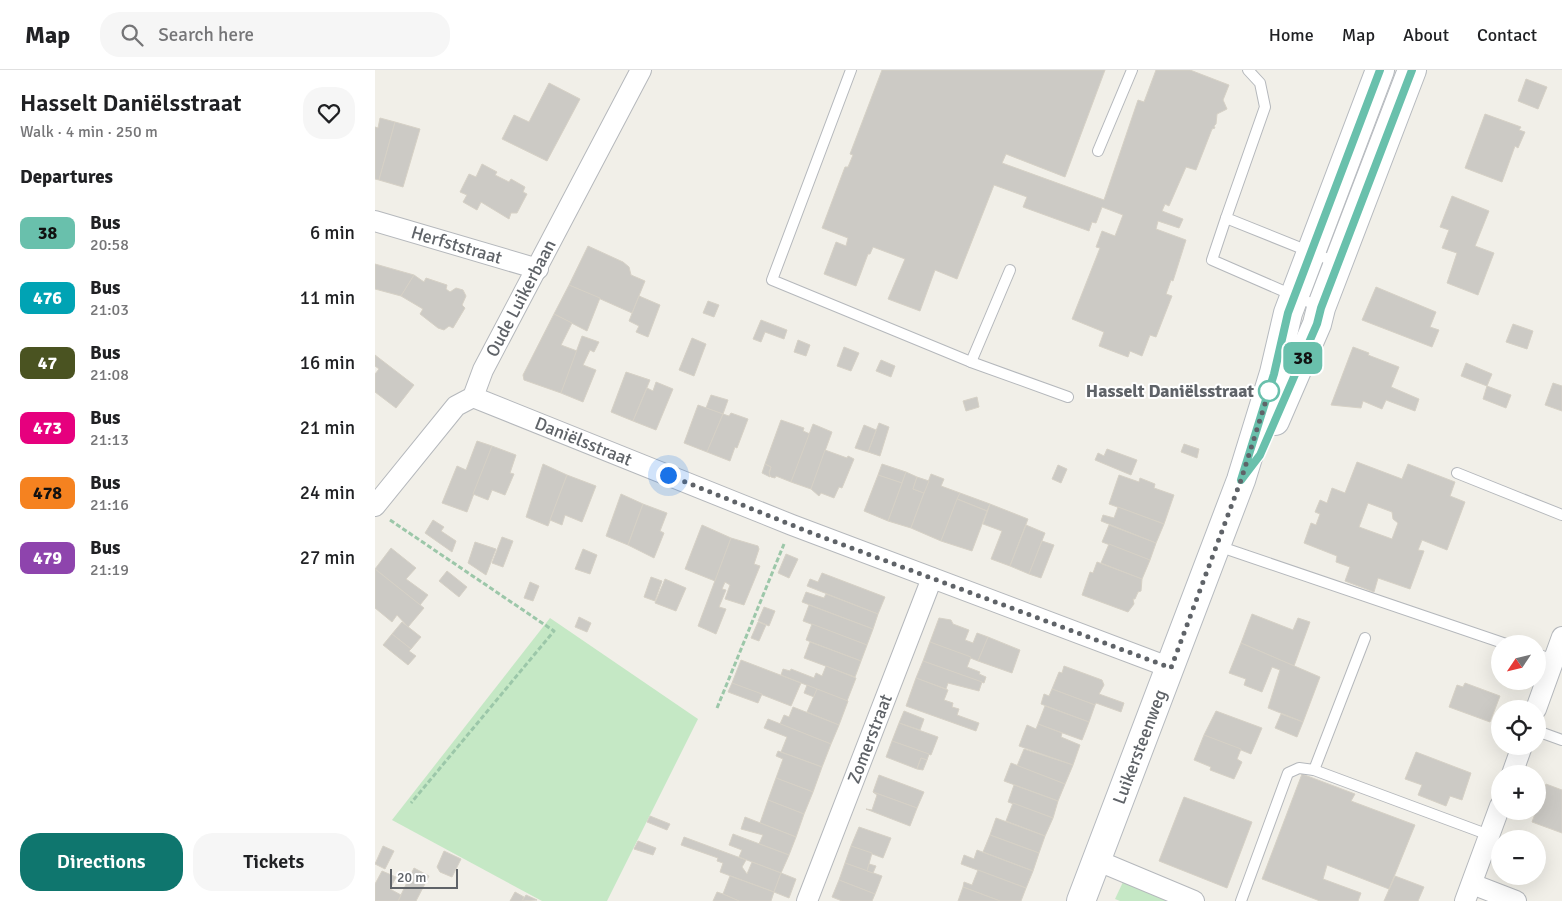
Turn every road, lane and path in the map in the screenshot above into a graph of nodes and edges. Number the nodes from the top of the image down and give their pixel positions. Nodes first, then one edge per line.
1 (641, 70) edge
2 (851, 70) edge
3 (1132, 70) edge
4 (1248, 70) edge
5 (1380, 70) edge
6 (1412, 70) edge
7 (1098, 151) dead end
8 (1226, 218) junction
9 (375, 221) edge
10 (1312, 252) junction
11 (1339, 264) junction
12 (538, 269) junction
13 (1010, 270) dead end
14 (1294, 296) junction
15 (1321, 308) junction
16 (971, 362) junction
17 (473, 397) junction
18 (1068, 397) dead end
19 (1457, 473) dead end
20 (1241, 480) junction
21 (379, 511) edge
22 (1562, 515) edge
23 (792, 525) junction
24 (1217, 545) junction
25 (933, 578) junction
26 (1562, 637) edge
27 (1365, 638) dead end
28 (1491, 639) edge
29 (1546, 656) edge
30 (1171, 668) junction
31 (717, 708) dead end
32 (1546, 734) edge
33 (1562, 740) edge
34 (1314, 770) junction
35 (411, 803) dead end
36 (1494, 820) edge
37 (1489, 834) junction
38 (1096, 860) junction
39 (1468, 893) edge
40 (1087, 899) edge
41 (807, 901) edge
42 (1194, 901) edge
43 (1241, 901) edge
44 (1515, 901) edge

1 - 12 street, Oude Luikerbaan
2 - 16 lane
3 - 7 lane
4 - 8 lane
5 - 10 main road, Luikersteenweg
6 - 11 main road, Luikersteenweg
8 - 10 lane
8 - 14 lane
9 - 12 street, Herfststraat
10 - 11 lane
10 - 14 main road, Luikersteenweg
11 - 15 main road, Luikersteenweg
12 - 17 street, Oude Luikerbaan
13 - 16 lane
14 - 15 lane
14 - 20 main road, Luikersteenweg
15 - 20 main road, Luikersteenweg
16 - 18 lane
17 - 21 street
17 - 23 street, Daniëlsstraat
19 - 22 lane
20 - 24 main road, Luikersteenweg
21 - 35 path
23 - 25 street, Daniëlsstraat
23 - 31 path
24 - 28 lane
24 - 30 main road, Luikersteenweg
25 - 30 street, Daniëlsstraat
25 - 41 street, Zomerstraat
26 - 29 street
27 - 34 lane
30 - 38 main road, Luikersteenweg
32 - 33 lane
34 - 37 lane
34 - 43 lane
36 - 37 street
37 - 39 street
38 - 40 main road, Luikersteenweg
38 - 42 street
39 - 44 street

